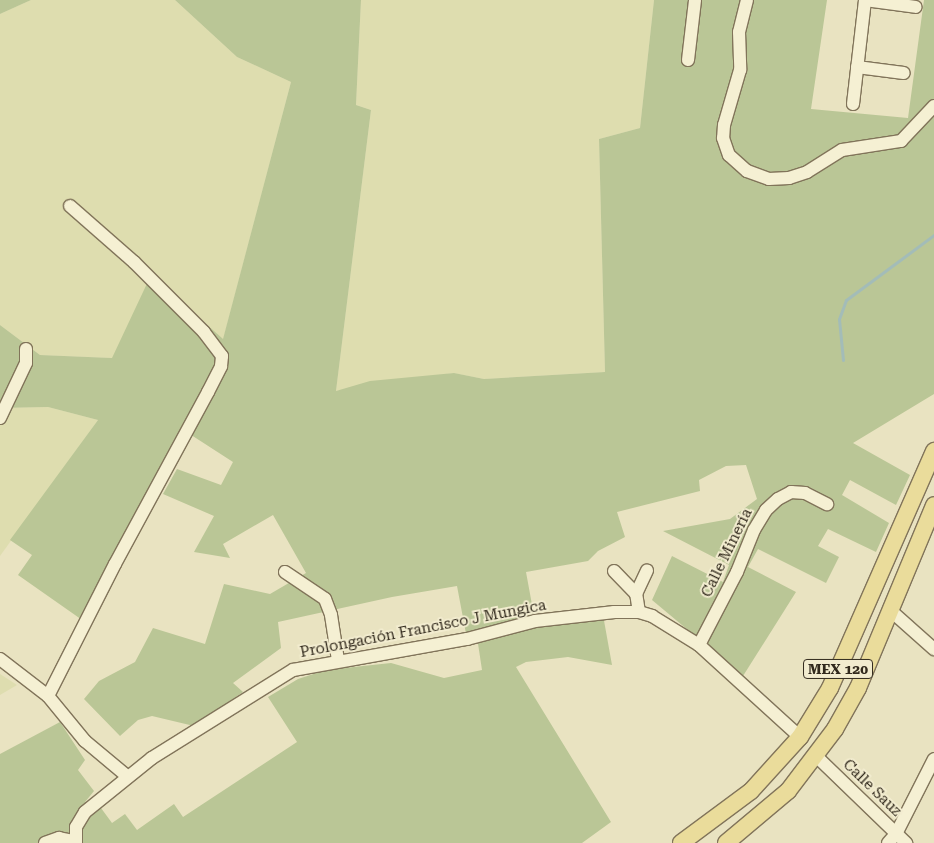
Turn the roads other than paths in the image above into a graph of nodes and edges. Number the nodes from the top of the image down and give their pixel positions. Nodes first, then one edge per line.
1 (695, 0) edge
2 (747, 0) edge
3 (865, 0) edge
4 (916, 7) dead end
5 (688, 60) dead end
6 (857, 68) junction
7 (904, 73) dead end
8 (853, 104) dead end
9 (934, 106) edge
10 (70, 206) dead end
11 (26, 348) dead end
12 (0, 418) edge
13 (934, 451) edge
14 (827, 504) dead end
15 (934, 505) edge
16 (647, 570) dead end
17 (614, 571) dead end
18 (285, 572) dead end
19 (636, 594) junction
20 (890, 610) junction
21 (639, 612) junction
22 (699, 645) junction
23 (934, 649) edge
24 (0, 659) edge
25 (338, 660) junction
26 (48, 696) junction
27 (800, 737) junction
28 (815, 755) junction
29 (934, 759) edge
30 (128, 777) junction
31 (892, 839) edge
32 (74, 842) edge
33 (44, 843) edge
34 (681, 843) edge
35 (726, 843) edge
36 (906, 843) edge

1 - 5 street
2 - 9 street
3 - 4 street
3 - 6 street
6 - 7 street
6 - 8 street
10 - 26 street
11 - 12 street
13 - 27 main road, MEX 120
14 - 22 street, Calle Minería
15 - 20 main road, MEX 120
16 - 19 street
17 - 19 street
18 - 25 street
19 - 21 street
20 - 23 street
20 - 28 main road, MEX 120
21 - 22 street, Prolongación Francisco J Mungica
21 - 25 street, Prolongación Francisco J Mungica
22 - 27 street, Prolongación Francisco J Mungica
24 - 26 street
25 - 30 street, Prolongación Francisco J Mungica
26 - 30 street
27 - 34 main road, MEX 120
28 - 31 street, Calle Sauz
28 - 35 main road, MEX 120
29 - 31 street
30 - 32 street, Prolongación Francisco J Mungica
31 - 36 street, Calle Sauz
32 - 33 street

